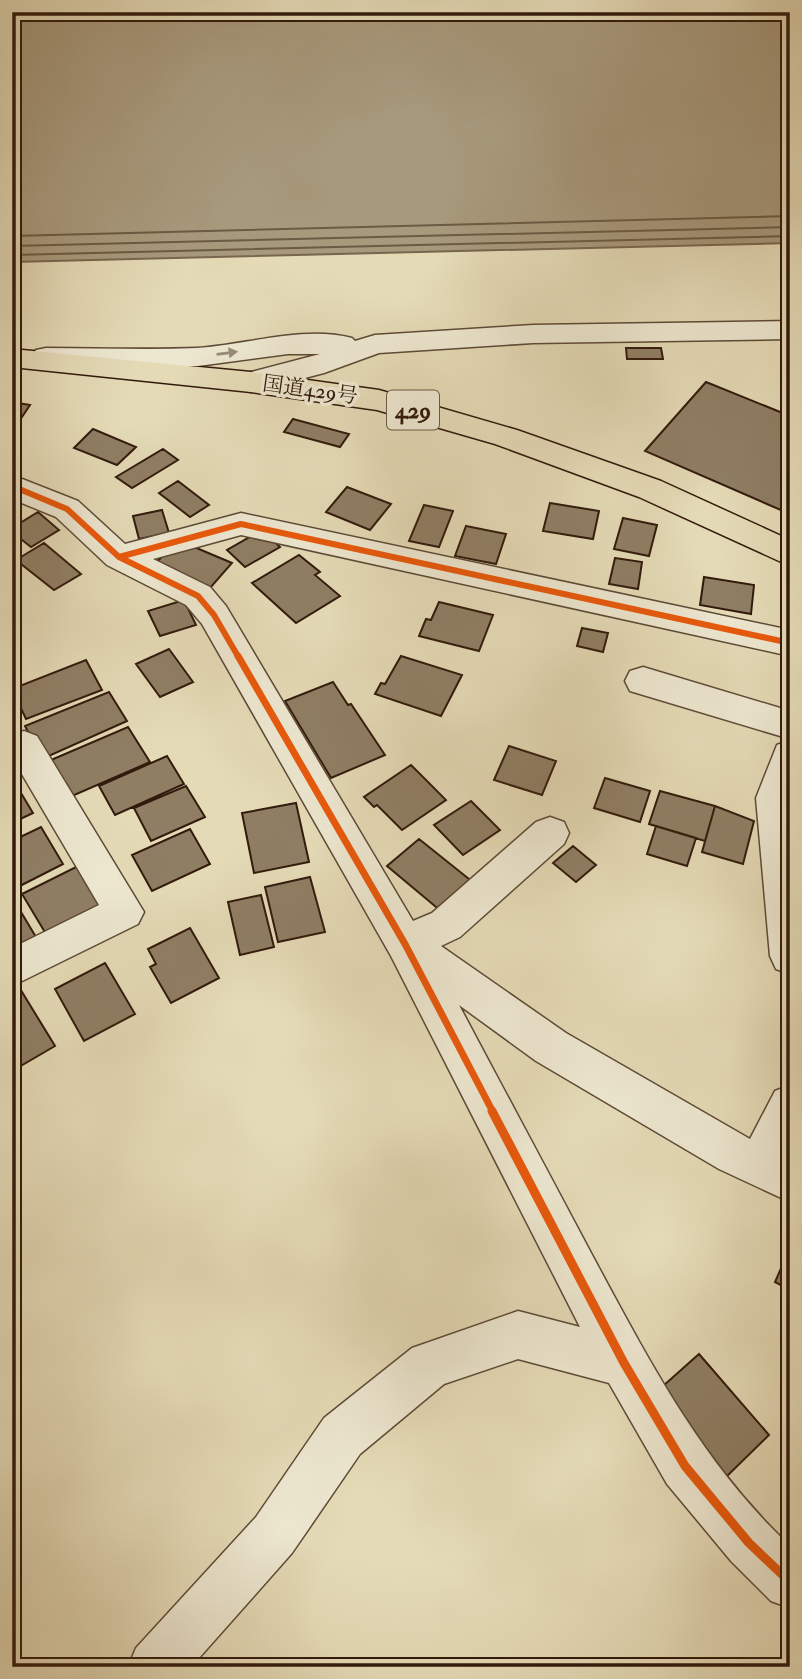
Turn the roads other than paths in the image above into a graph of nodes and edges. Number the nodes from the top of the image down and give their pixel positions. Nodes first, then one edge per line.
1 (790, 330) edge
2 (375, 344) junction
3 (12, 358) edge
4 (251, 382) junction
5 (12, 486) edge
6 (790, 554) edge
7 (119, 557) junction
8 (790, 643) edge
9 (643, 681) dead end
10 (790, 725) edge
11 (12, 751) edge
12 (790, 755) edge
13 (550, 832) dead end
14 (405, 944) junction
15 (790, 956) edge
16 (12, 968) edge
17 (790, 1105) edge
18 (775, 1173) edge
19 (624, 1363) junction
20 (790, 1581) edge
21 (155, 1667) edge

1 - 2 street
3 -> 2 street
2 - 4 street
3 - 4 highway, 国道429号 / 429
4 - 6 highway, 国道429号 / 429
5 - 7 street
7 - 8 street
7 - 14 street
9 - 10 street
11 - 16 street
12 - 15 street
13 - 14 street
14 - 18 street
14 - 19 street
17 - 18 street
19 - 20 street
19 - 21 street

